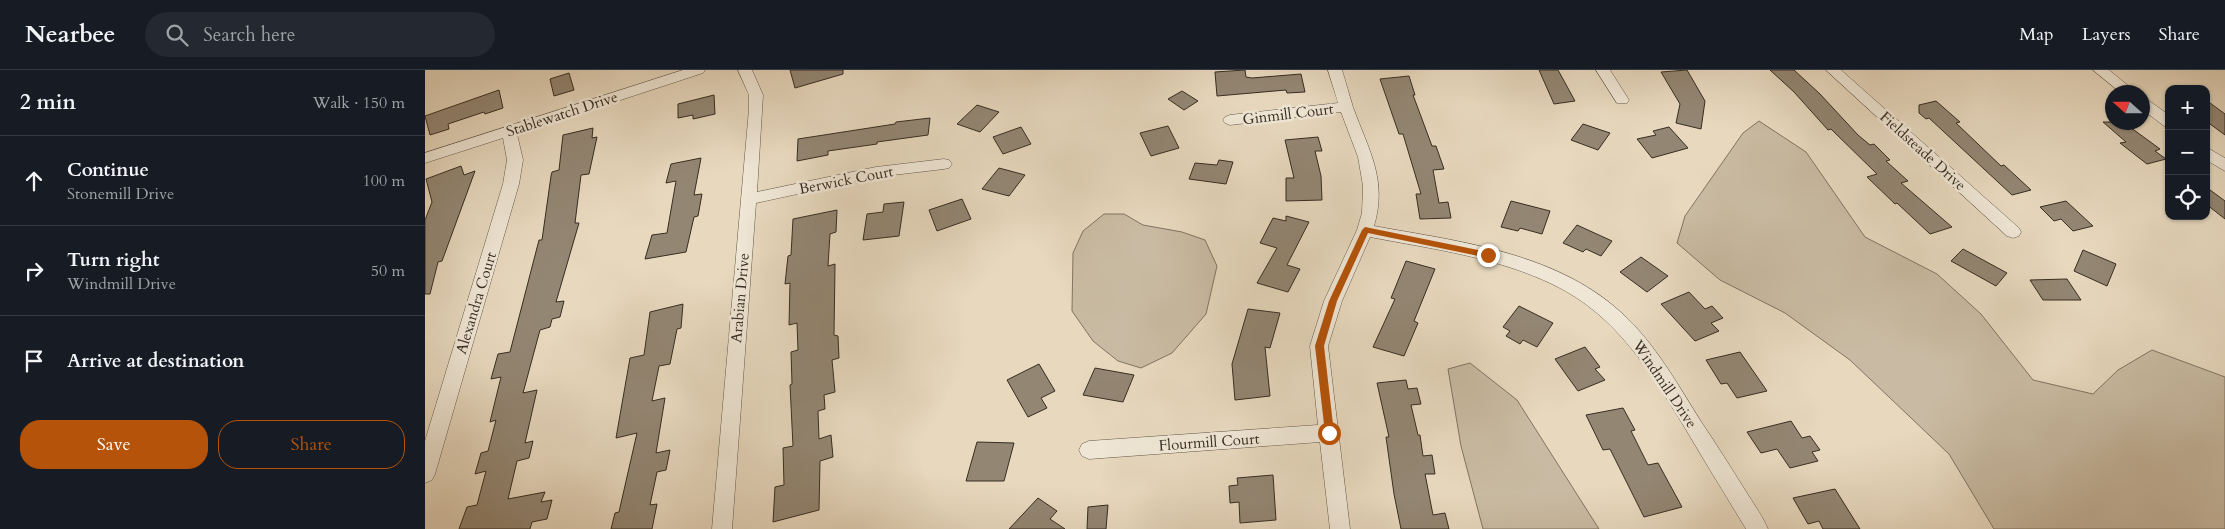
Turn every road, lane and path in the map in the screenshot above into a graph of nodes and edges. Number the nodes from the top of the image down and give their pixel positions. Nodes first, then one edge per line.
1 (698, 70) edge
2 (745, 70) edge
3 (1335, 70) edge
4 (1603, 70) edge
5 (1833, 70) edge
6 (2100, 70) edge
7 (2120, 85) edge
8 (1622, 100) dead end
9 (1346, 107) junction
10 (2150, 108) edge
11 (1230, 120) dead end
12 (2165, 120) edge
13 (509, 131) junction
14 (2210, 155) edge
15 (425, 158) edge
16 (944, 164) dead end
17 (2225, 166) edge
18 (749, 199) junction
19 (1365, 230) junction
20 (2013, 232) dead end
21 (1329, 433) junction
22 (1089, 450) dead end
23 (425, 474) edge
24 (722, 529) edge
25 (1340, 529) edge
26 (1758, 529) edge

1 - 13 street, Stablewatch Drive
2 - 18 street, Arabian Drive
3 - 9 street
4 - 8 street
5 - 20 street, Fieldsteade Drive
6 - 7 street
9 - 11 street, Ginmill Court
9 - 19 street
10 - 12 street
13 - 15 street, Stablewatch Drive
13 - 23 street, Alexandra Court
14 - 17 street
16 - 18 street, Berwick Court
18 - 24 street, Arabian Drive
19 - 21 street
19 - 26 street, Windmill Drive
21 - 22 street, Flourmill Court
21 - 25 street

